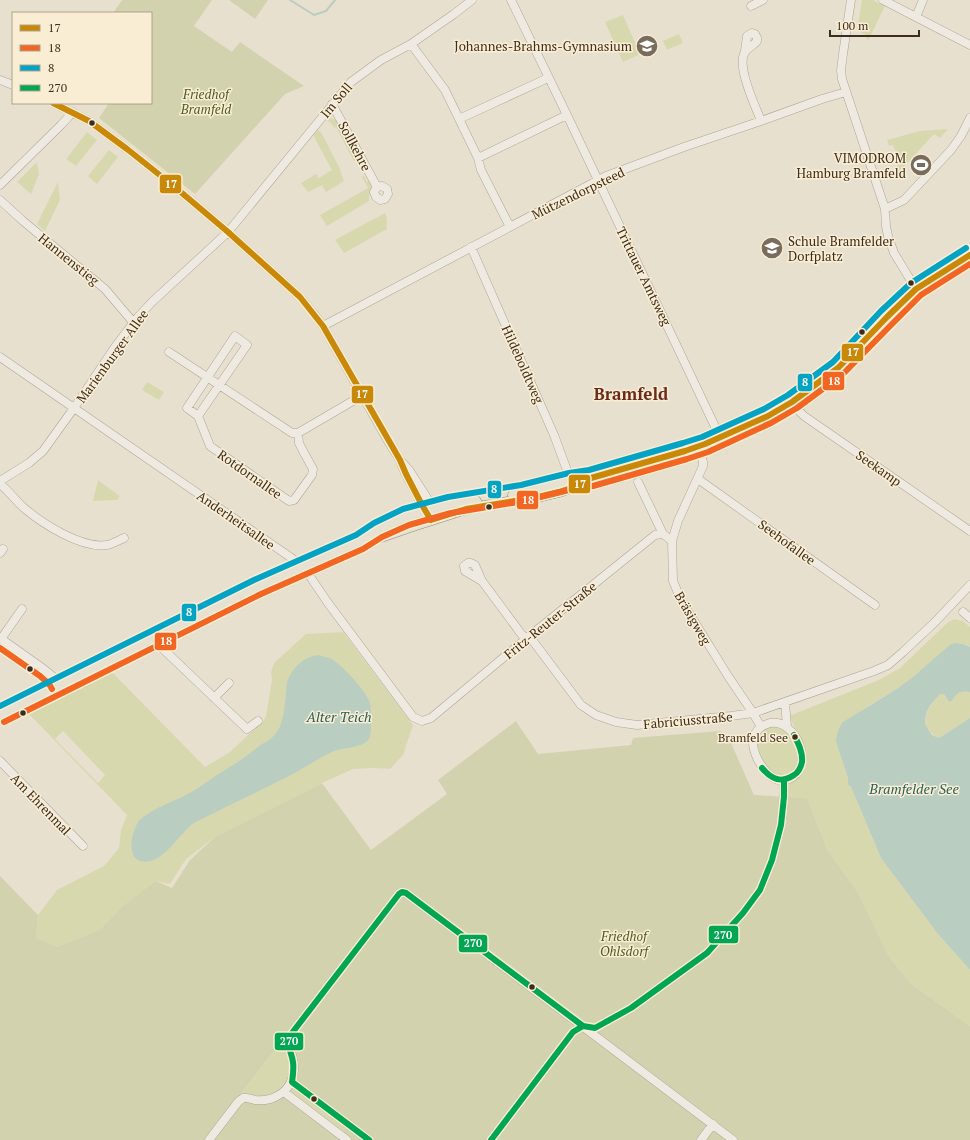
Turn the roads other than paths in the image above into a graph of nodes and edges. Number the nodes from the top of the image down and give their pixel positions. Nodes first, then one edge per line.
1 (472, 0) edge
2 (511, 0) edge
3 (763, 0) edge
4 (851, 0) edge
5 (883, 0) edge
6 (923, 0) edge
7 (897, 3) edge
8 (751, 6) dead end
9 (917, 15) junction
10 (411, 44) junction
11 (970, 46) edge
12 (745, 51) dead end
13 (548, 78) junction
14 (0, 80) edge
15 (12, 85) edge
16 (846, 92) junction
17 (55, 104) edge
18 (332, 104) junction
19 (73, 112) junction
20 (567, 115) junction
21 (970, 118) edge
22 (459, 120) junction
23 (761, 121) junction
24 (478, 158) junction
25 (598, 180) junction
26 (0, 185) edge
27 (377, 187) dead end
28 (0, 200) edge
29 (885, 209) junction
30 (510, 227) junction
31 (228, 232) junction
32 (471, 248) junction
33 (970, 255) edge
34 (916, 289) junction
35 (133, 322) junction
36 (323, 326) junction
37 (169, 352) dead end
38 (0, 357) edge
39 (208, 377) junction
40 (220, 385) junction
41 (363, 395) junction
42 (792, 402) junction
43 (74, 408) junction
44 (198, 416) junction
45 (298, 434) junction
46 (720, 437) junction
47 (698, 446) junction
48 (591, 478) junction
49 (698, 478) junction
50 (571, 481) junction
51 (638, 482) dead end
52 (0, 483) edge
53 (429, 510) junction
54 (431, 520) junction
55 (970, 531) edge
56 (663, 534) junction
57 (124, 538) dead end
58 (672, 541) junction
59 (360, 542) junction
60 (302, 568) junction
61 (482, 581) dead end
62 (970, 585) edge
63 (875, 605) dead end
64 (22, 609) dead end
65 (963, 612) dead end
66 (970, 618) edge
67 (157, 637) junction
68 (527, 638) junction
69 (1, 639) edge
70 (229, 683) dead end
71 (59, 686) junction
72 (214, 698) junction
73 (785, 702) junction
74 (753, 713) junction
75 (0, 715) edge
76 (431, 718) joint
77 (258, 721) dead end
78 (761, 727) junction
79 (787, 727) junction
80 (0, 761) edge
81 (784, 780) junction
82 (83, 846) dead end
83 (583, 1026) junction
84 (292, 1082) junction
85 (284, 1092) junction
86 (713, 1124) junction
87 (209, 1140) edge
88 (347, 1140) edge
89 (369, 1140) edge
90 (491, 1140) edge
91 (700, 1140) edge
92 (733, 1140) edge

1 - 10 street, Im Soll
2 - 13 street, Trittauer Amtsweg
3 - 8 street
4 - 16 street
5 - 7 street
6 - 9 street
7 - 9 street
9 - 11 street
10 - 18 street, Im Soll
10 - 22 street
12 - 23 street
13 - 20 street, Trittauer Amtsweg
13 - 22 street
14 - 15 street
16 - 23 street, Mützendorpsteed
16 - 29 street
17 - 19 street
18 - 27 street, Sollkehre
18 - 31 street, Im Soll
19 - 26 street
19 - 31 street
20 - 24 street
20 - 25 street, Trittauer Amtsweg
21 - 29 street
22 - 24 street
23 - 25 street, Mützendorpsteed
24 - 30 street
25 - 30 street, Mützendorpsteed
25 - 46 street, Trittauer Amtsweg
28 - 35 street, Hannenstieg
29 - 34 street
30 - 32 street, Mützendorpsteed
31 - 35 street, Marienburger Allee
31 - 36 street
32 - 36 street, Mützendorpsteed
32 - 50 street, Hildeboldtweg
33 - 34 main road
34 - 42 main road
35 - 43 street, Marienburger Allee
36 - 41 street
37 - 39 street
38 - 43 street, Anderheitsallee
39 - 40 street
39 - 40 street, Rotdornallee
39 - 44 street, Rotdornallee
40 - 44 street, Rotdornallee
40 - 45 street
41 - 45 street
41 - 53 street
42 - 46 main road
42 - 55 street, Seekamp
43 - 52 street, Marienburger Allee
43 - 60 street, Anderheitsallee
44 - 45 street, Rotdornallee
46 - 47 main road
47 - 48 main road
47 - 49 street, Bräsigweg
48 - 50 main road
48 - 54 main road
49 - 58 street, Bräsigweg
49 - 63 street, Seehofallee
50 - 53 main road
51 - 56 street
52 - 57 street
53 - 54 street
53 - 59 main road
54 - 59 main road
56 - 58 street
56 - 68 street, Fritz-Reuter-Straße
58 - 74 street, Bräsigweg
59 - 60 main road
60 - 67 main road
60 - 76 street, Anderheitsallee
61 - 68 street, Fabriciusstraße
62 - 73 street, Fabriciusstraße
64 - 69 street
65 - 66 street
67 - 71 main road
67 - 72 street
68 - 74 street, Fabriciusstraße
68 - 76 street, Fritz-Reuter-Straße
69 - 71 street
70 - 72 street
71 - 75 main road
72 - 77 street
73 - 74 street, Fabriciusstraße
73 - 79 street
74 - 78 street, Bräsigweg
78 - 79 street
78 - 81 street
79 - 81 street
80 - 82 street, Am Ehrenmal
81 - 83 street
83 - 84 street
83 - 86 street
83 - 90 street
84 - 85 street
84 - 89 street
85 - 87 street
85 - 88 street
86 - 91 street
86 - 92 street

